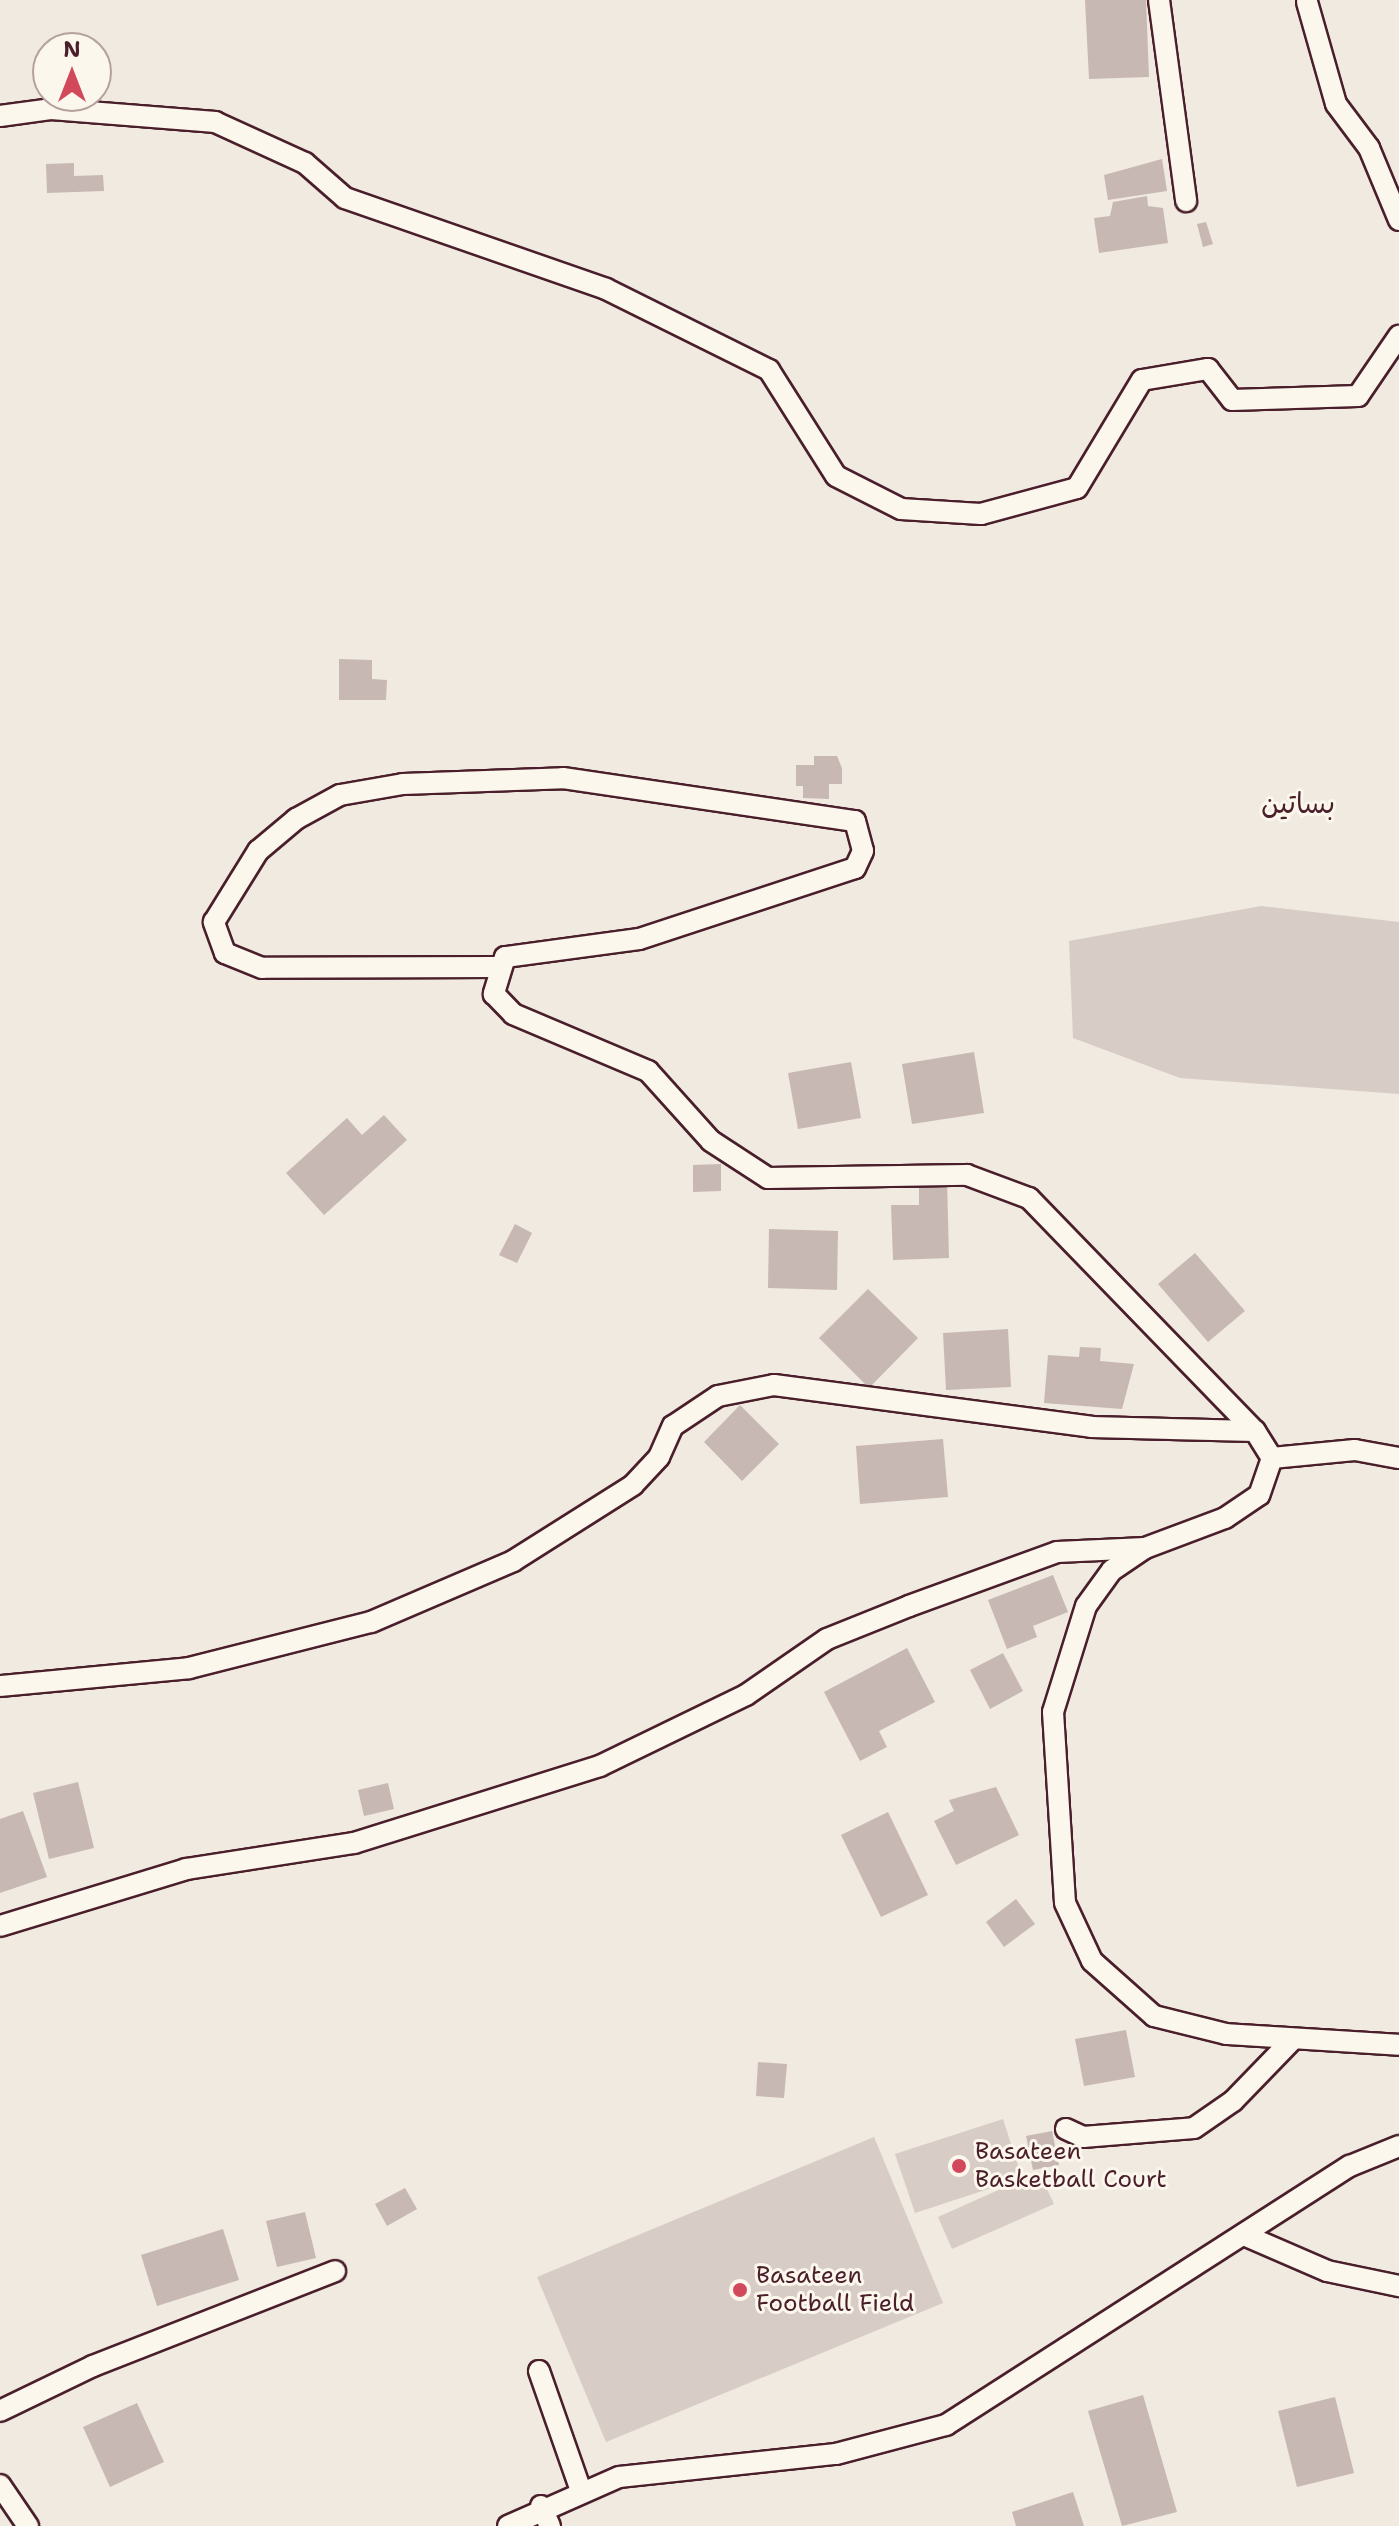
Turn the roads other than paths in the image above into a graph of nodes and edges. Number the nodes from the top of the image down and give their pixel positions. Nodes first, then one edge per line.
1 (1159, 0) edge
2 (1307, 2) edge
3 (0, 116) edge
4 (1186, 201) dead end
5 (1399, 220) edge
6 (1399, 336) edge
7 (497, 967) junction
8 (1255, 1431) junction
9 (1272, 1458) junction
10 (1399, 1458) edge
11 (1145, 1548) junction
12 (0, 1686) edge
13 (0, 1926) edge
14 (1293, 2039) junction
15 (1399, 2045) edge
16 (1066, 2129) dead end
17 (1399, 2146) edge
18 (1244, 2235) junction
19 (335, 2271) dead end
20 (1399, 2286) edge
21 (539, 2371) dead end
22 (0, 2411) edge
23 (0, 2485) edge
24 (580, 2488) junction
25 (541, 2506) junction
26 (28, 2526) edge
27 (508, 2526) edge
28 (550, 2526) edge

1 - 4 street
2 - 5 street
3 - 6 street
7 - 7 street
7 - 8 street
8 - 9 street
8 - 12 street
9 - 10 street
9 - 11 street
11 - 13 street
11 - 14 street
14 - 15 street
14 - 16 street
17 - 18 street
18 - 20 street
18 - 24 street
19 - 22 street
21 - 24 street
23 - 26 street
24 - 25 street
25 - 27 street
25 - 28 street

